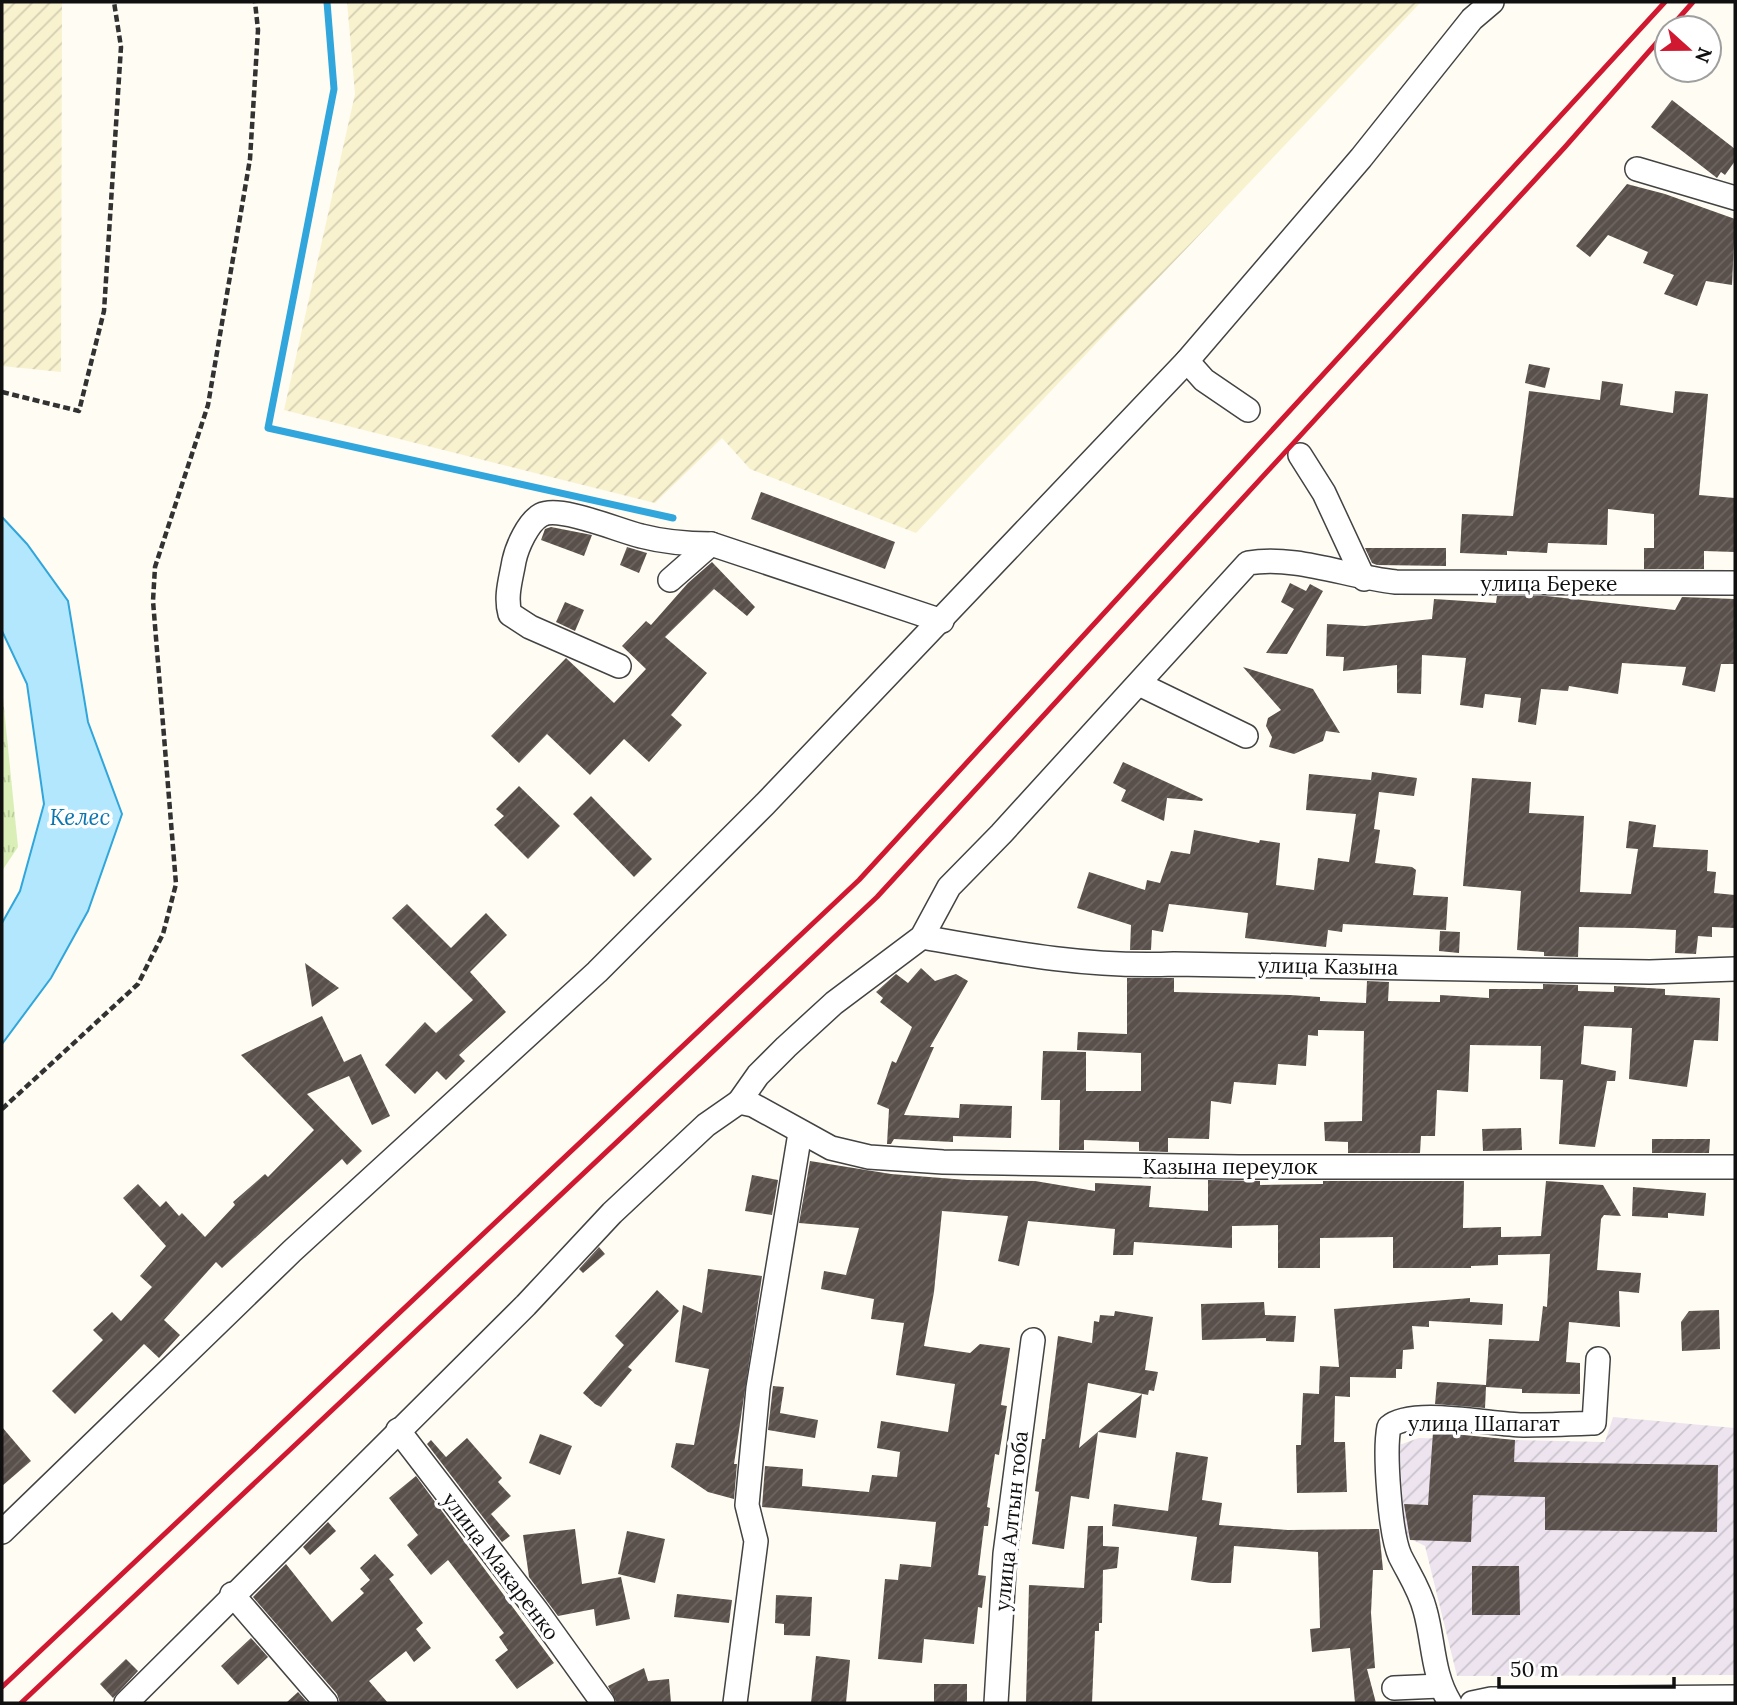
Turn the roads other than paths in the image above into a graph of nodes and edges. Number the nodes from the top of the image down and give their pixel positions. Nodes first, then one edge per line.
1 (1492, 2) edge
2 (1637, 169) dead end
3 (1735, 198) edge
4 (1187, 361) junction
5 (1248, 410) dead end
6 (1300, 455) dead end
7 (711, 544) junction
8 (1364, 579) junction
9 (670, 580) dead end
10 (1735, 583) edge
11 (942, 621) junction
12 (619, 666) dead end
13 (1139, 684) junction
14 (1246, 736) dead end
15 (922, 937) junction
16 (1735, 969) edge
17 (739, 1102) junction
18 (800, 1133) junction
19 (1735, 1167) edge
20 (1033, 1339) dead end
21 (1598, 1359) dead end
22 (398, 1430) junction
23 (2, 1532) edge
24 (232, 1594) junction
25 (1394, 1688) dead end
26 (1445, 1695) edge
27 (1735, 1697) edge
28 (126, 1703) edge
29 (326, 1703) edge
30 (603, 1703) edge
31 (735, 1703) edge
32 (996, 1703) edge
33 (1472, 1703) edge

1 - 4 street
2 - 3 street
4 - 5 street
4 - 11 street
6 - 8 street
7 - 9 street
7 - 11 street
7 - 12 street
8 - 10 street, улица Береке
8 - 13 street, улица Береке
11 - 23 street
13 - 14 street
13 - 15 street, улица Береке
15 - 16 street, улица Казына
15 - 17 street
17 - 18 street, Казына переулок
17 - 22 street
18 - 19 street, Казына переулок
18 - 31 street
20 - 32 street, улица Алтын тоба
21 - 26 street, улица Шапагат
22 - 24 street
22 - 30 street, улица Макаренко
24 - 28 street
24 - 29 street
25 - 26 street
27 - 33 street

